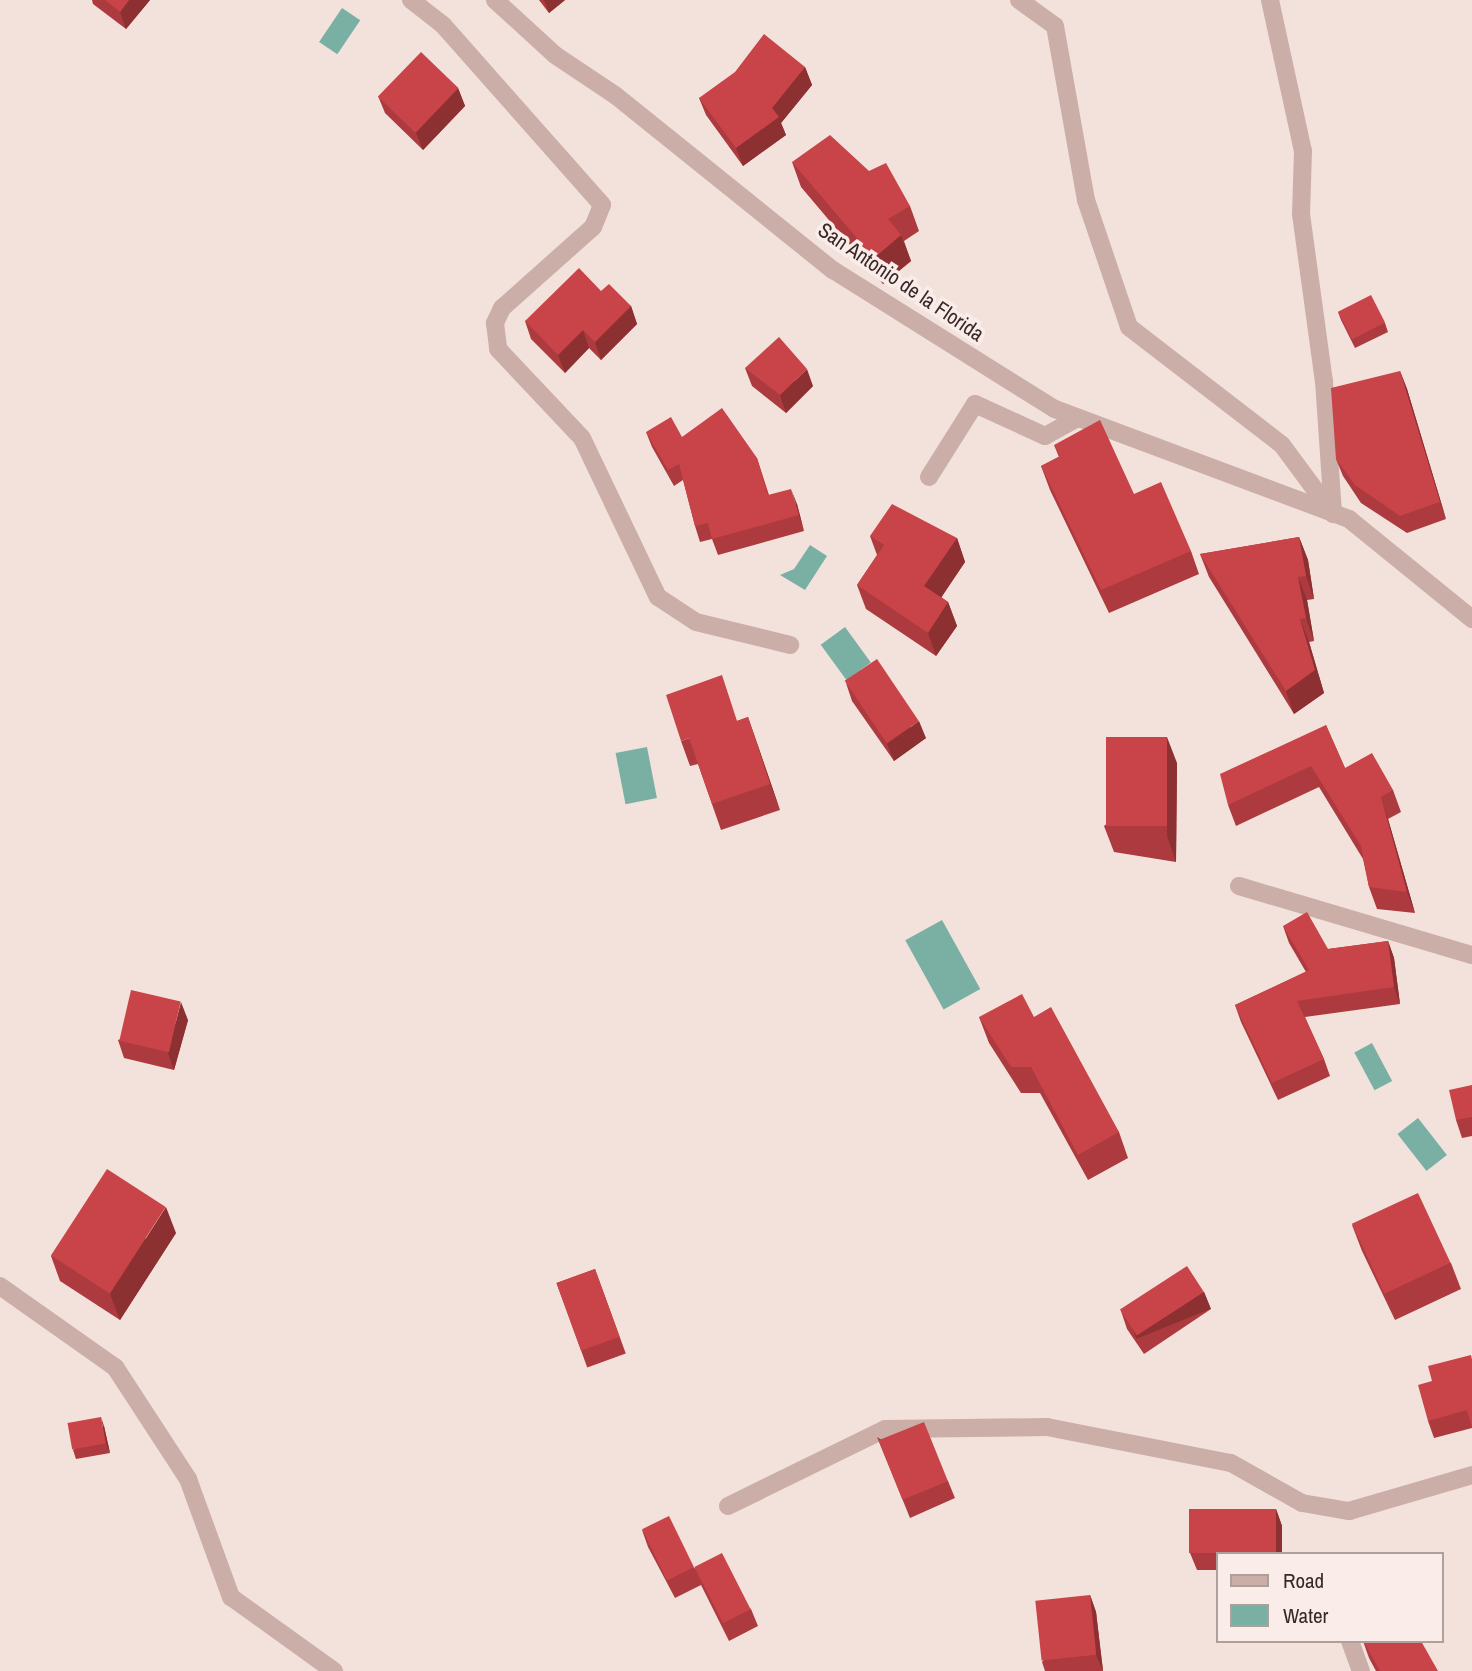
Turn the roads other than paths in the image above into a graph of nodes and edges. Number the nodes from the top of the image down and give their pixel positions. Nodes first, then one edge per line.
1 (411, 0) edge
2 (495, 0) edge
3 (1018, 0) edge
4 (1270, 0) edge
5 (1077, 418) junction
6 (929, 477) dead end
7 (1334, 514) junction
8 (1472, 619) edge
9 (790, 645) dead end
10 (1238, 886) dead end
11 (1472, 955) edge
12 (0, 1286) edge
13 (1472, 1475) edge
14 (728, 1506) dead end
15 (1351, 1643) edge
16 (334, 1671) edge
17 (1361, 1671) edge

1 - 9 street
2 - 5 street, San Antonio de la Florida
3 - 7 street, San Antonio de la Florida
4 - 7 street
5 - 6 street
5 - 7 street, San Antonio de la Florida
7 - 8 street, San Antonio de la Florida
10 - 11 street
12 - 16 street
13 - 14 street
15 - 17 street

